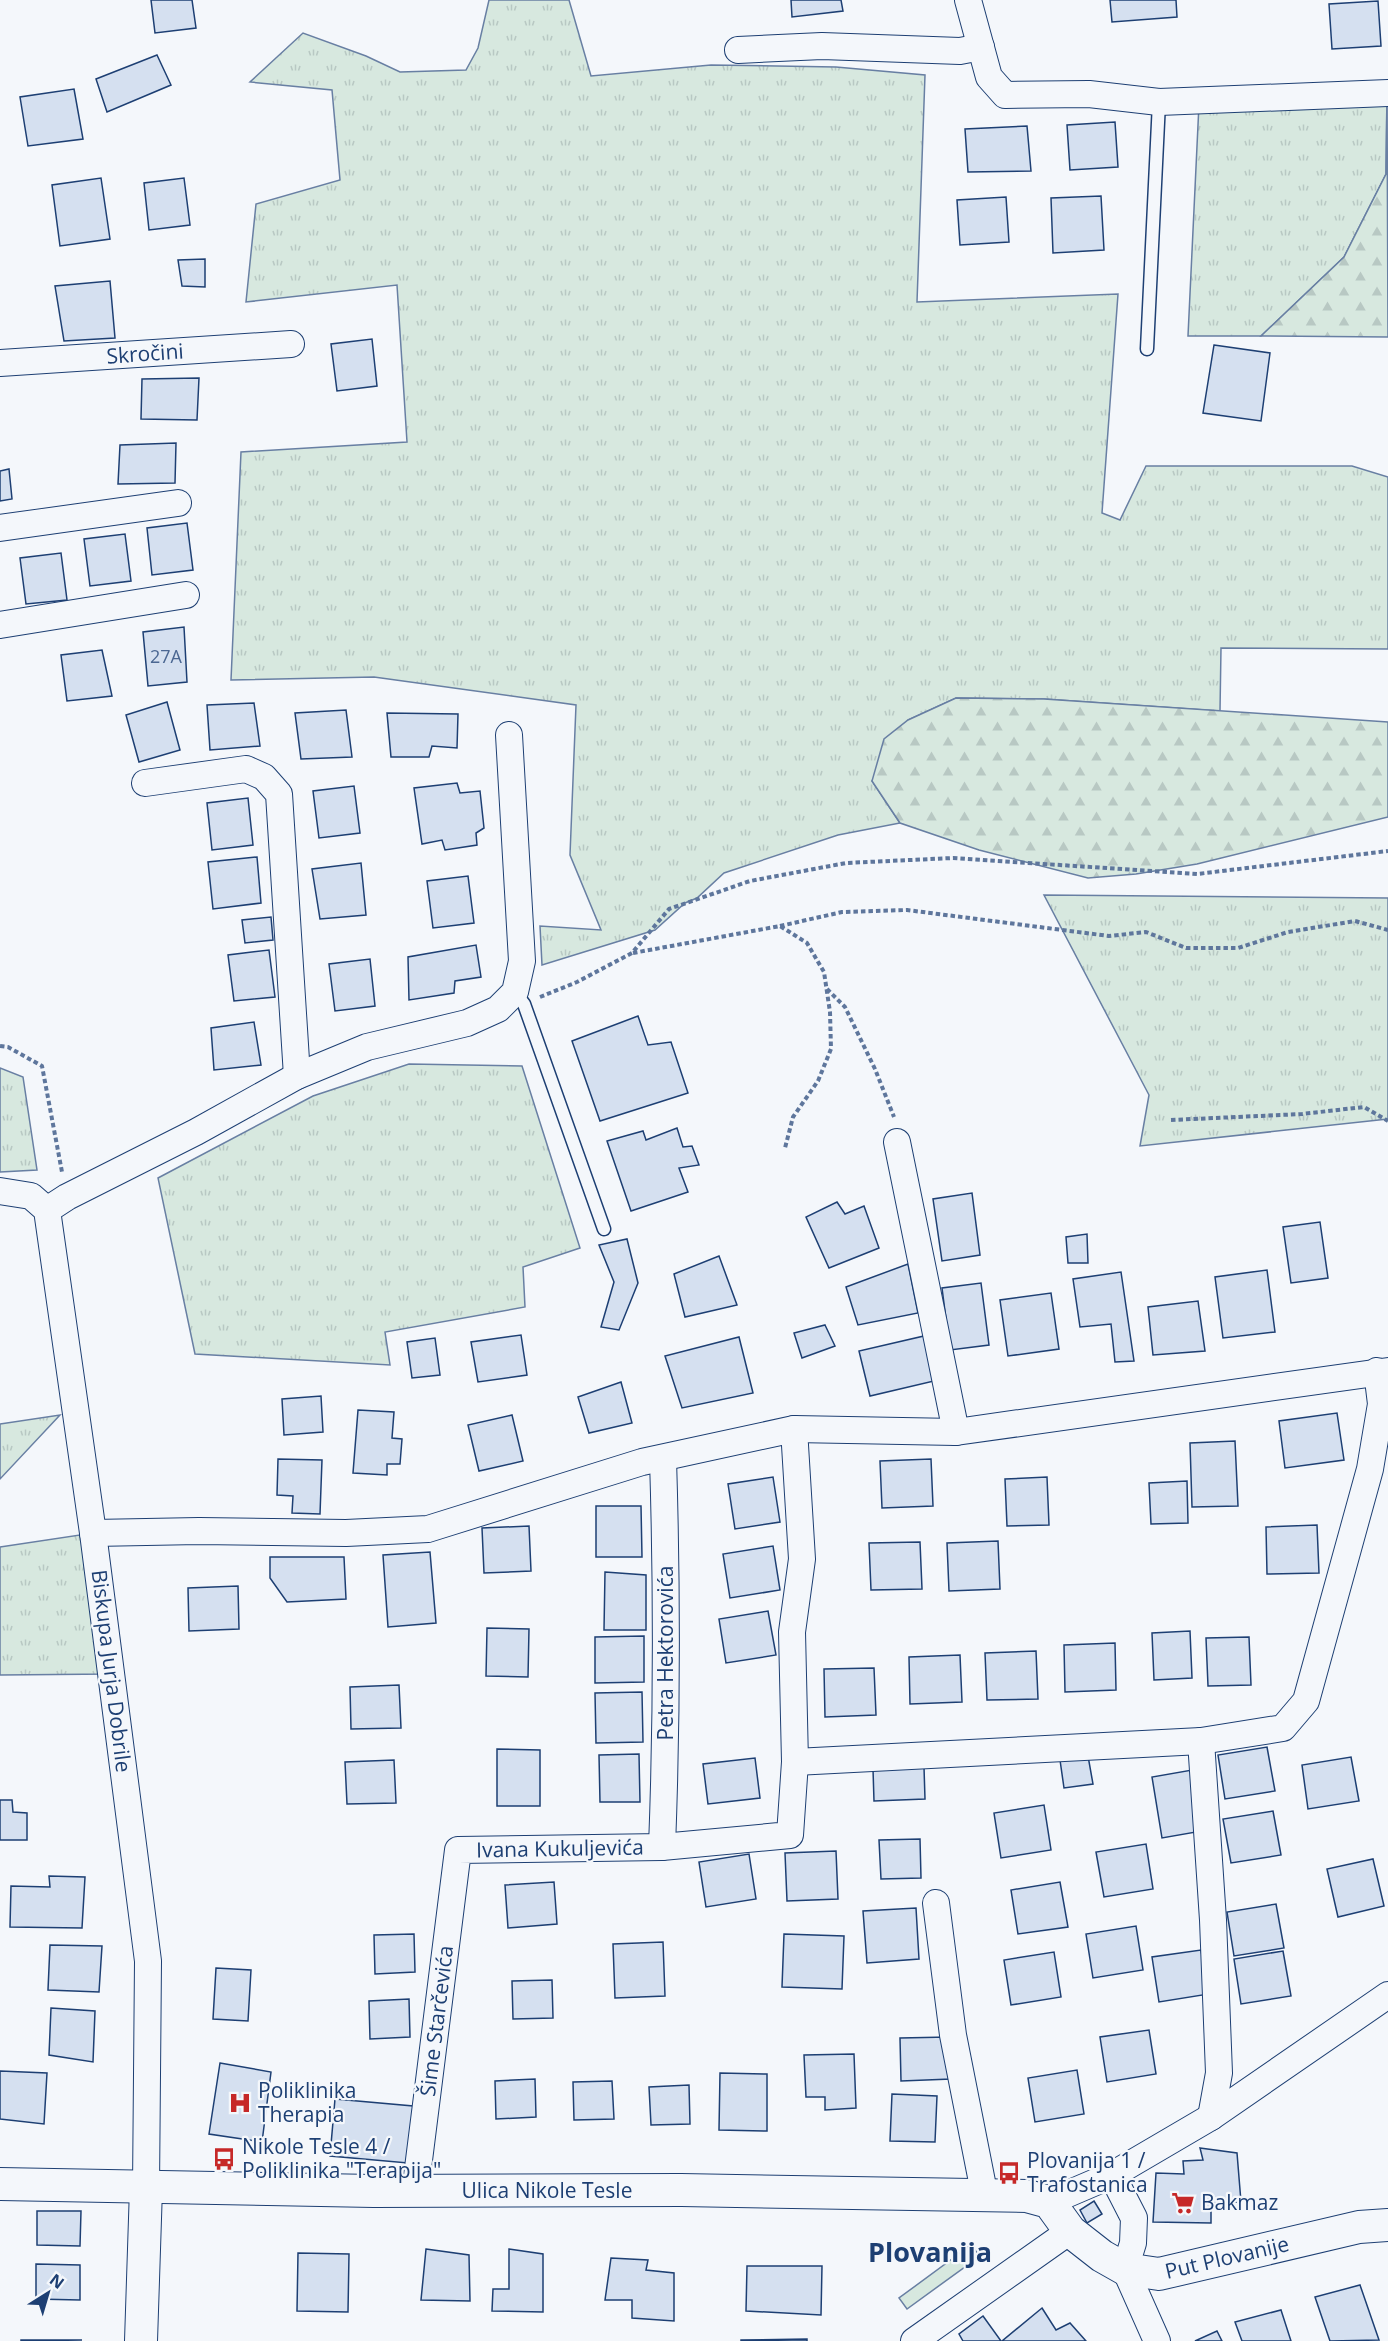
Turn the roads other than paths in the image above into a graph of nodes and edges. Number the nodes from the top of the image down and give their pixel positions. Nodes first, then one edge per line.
1 (968, 0) edge
2 (981, 47) junction
3 (738, 50) dead end
4 (1388, 93) edge
5 (1159, 102) junction
6 (291, 344) dead end
7 (1147, 349) dead end
8 (0, 363) edge
9 (178, 503) dead end
10 (0, 528) edge
11 (186, 596) dead end
12 (0, 624) edge
13 (509, 735) dead end
14 (145, 783) dead end
15 (519, 998) junction
16 (297, 1076) junction
17 (897, 1142) road end
18 (0, 1191) edge
19 (57, 1204) junction
20 (604, 1229) dead end
21 (1382, 1371) edge
22 (794, 1429) junction
23 (956, 1432) junction
24 (663, 1459) junction
25 (93, 1533) junction
26 (1202, 1741) junction
27 (795, 1762) junction
28 (662, 1847) junction
29 (458, 1850) joint
30 (936, 1903) dead end
31 (1388, 1995) edge
32 (1211, 2117) junction
33 (1112, 2175) junction
34 (0, 2184) edge
35 (146, 2188) junction
36 (415, 2192) junction
37 (986, 2196) junction
38 (1049, 2202) junction
39 (1388, 2225) edge
40 (1070, 2231) junction
41 (1125, 2269) junction
42 (141, 2341) edge
43 (914, 2341) edge
44 (1157, 2341) edge

1 - 2 street
2 - 3 street
2 - 5 street
4 - 5 street
5 - 7 lane
6 - 8 street, Skročini
9 - 10 street
11 - 12 street
13 - 15 street
14 - 16 street
15 - 16 street
15 - 20 lane
16 - 19 street
17 - 23 street
18 - 19 street
19 - 25 street, Biskupa Jurja Dobrile
21 - 23 street
21 - 26 street
22 - 23 street
22 - 24 street
22 - 27 street
24 - 25 street
24 - 28 street, Petra Hektorovića
25 - 35 street, Biskupa Jurja Dobrile
26 - 27 street
26 - 32 street
27 - 28 street, Ivana Kukuljevića
28 - 29 street, Ivana Kukuljevića
29 - 36 street, Šime Starčevića
30 - 37 street
31 - 32 street
32 - 33 street
33 - 38 street
33 - 41 street
34 - 35 street, Ulica Nikole Tesle
35 - 36 street, Ulica Nikole Tesle
35 - 42 street
36 - 37 street, Ulica Nikole Tesle
37 - 38 street
38 - 40 street, Put Plovanije
39 - 41 street, Put Plovanije
40 - 41 street, Put Plovanije
40 - 43 street
41 - 44 street

